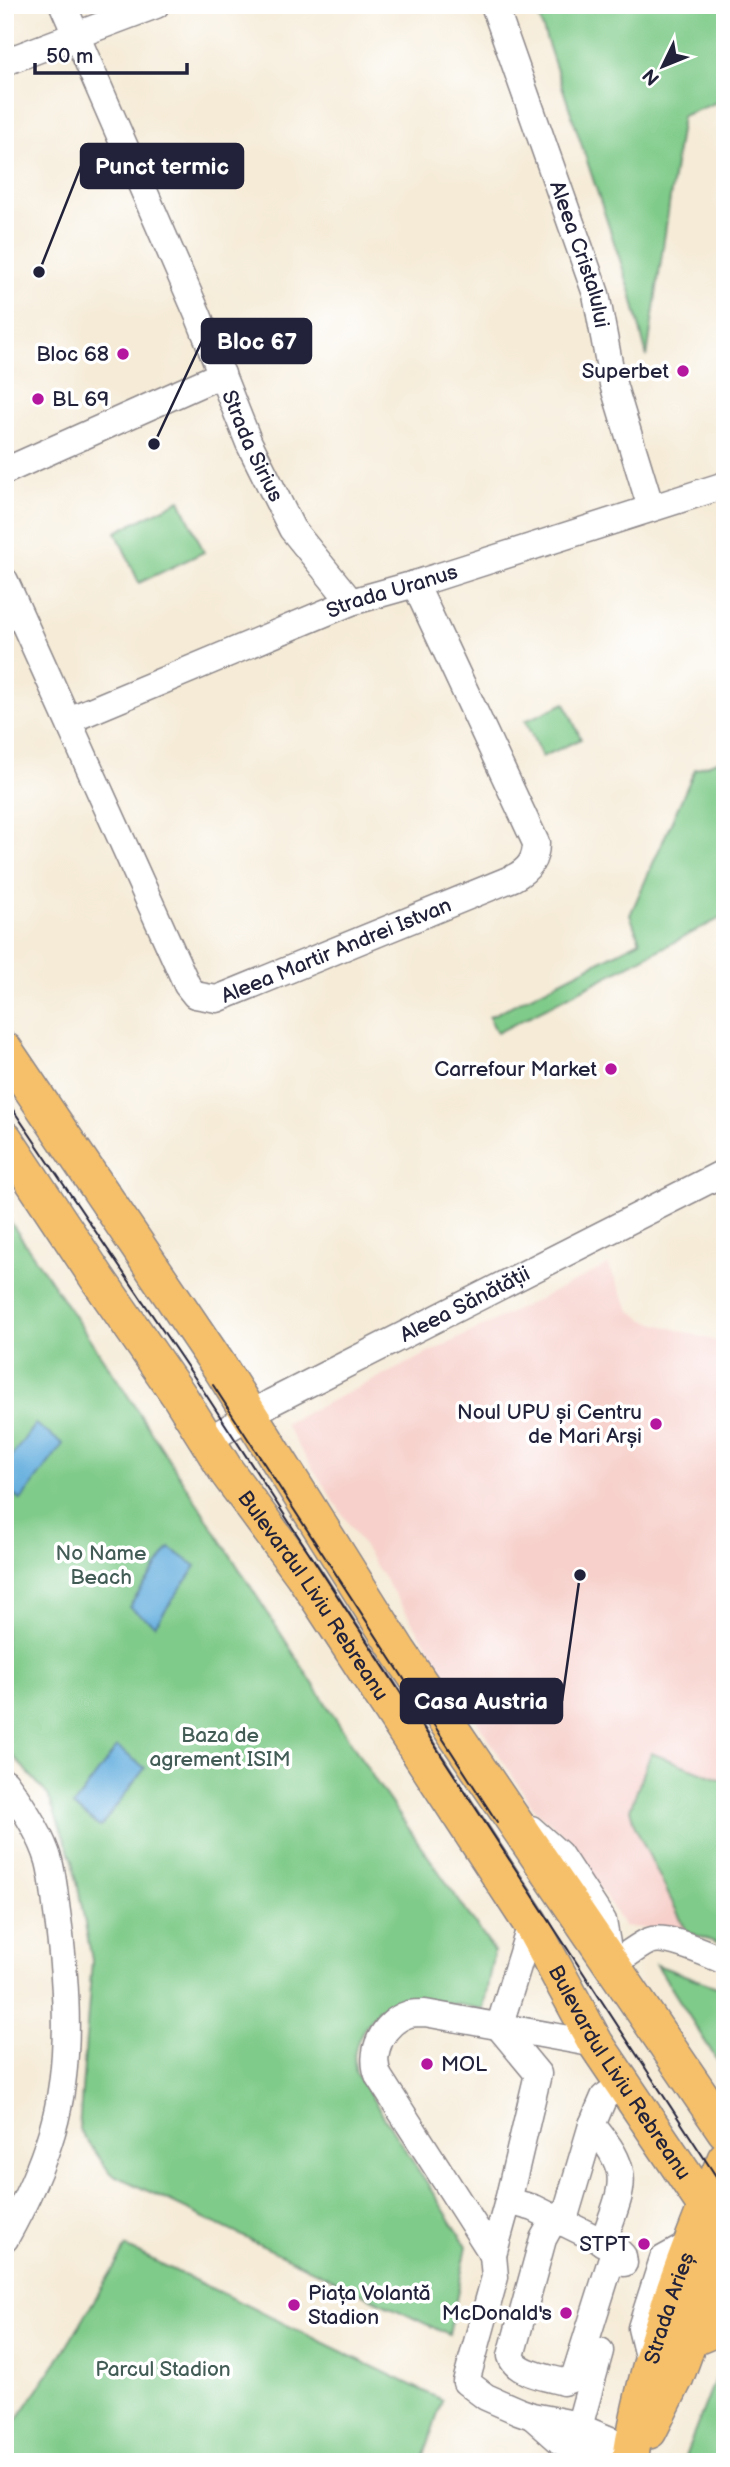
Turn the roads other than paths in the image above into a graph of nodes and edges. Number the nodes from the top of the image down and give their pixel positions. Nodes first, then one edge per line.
1 (63, 5) edge
2 (156, 5) edge
3 (494, 5) edge
4 (75, 35) junction
5 (5, 62) edge
6 (222, 374) junction
7 (5, 471) edge
8 (724, 486) edge
9 (651, 508) junction
10 (5, 581) edge
11 (415, 584) junction
12 (351, 602) junction
13 (69, 720) junction
14 (5, 1050) edge
15 (5, 1139) edge
16 (725, 1172) edge
17 (250, 1415) junction
18 (207, 1441) junction
19 (5, 1782) edge
20 (531, 1924) junction
21 (725, 1961) edge
22 (611, 1966) junction
23 (499, 2027) junction
24 (596, 2044) junction
25 (623, 2084) junction
26 (592, 2125) junction
27 (725, 2131) edge
28 (725, 2159) edge
29 (508, 2201) junction
30 (706, 2206) junction
31 (559, 2221) junction
32 (725, 2235) edge
33 (5, 2239) edge
34 (725, 2243) edge
35 (609, 2246) junction
36 (493, 2255) junction
37 (725, 2325) edge
38 (689, 2340) junction
39 (476, 2354) junction
40 (525, 2414) junction
41 (579, 2427) junction
42 (625, 2458) edge

1 - 4 street, Strada Sirius
2 - 4 street
3 - 9 street, Aleea Cristalului
4 - 5 street
4 - 6 street, Strada Sirius
6 - 7 street
6 - 12 street, Strada Sirius
8 - 9 street, Strada Uranus
9 - 11 street, Strada Uranus
10 - 13 street, Aleea Martir Andrei Istvan
11 - 12 street, Strada Uranus
11 - 13 street, Aleea Martir Andrei Istvan
12 - 13 street, Strada Uranus
14 - 17 main road, Bulevardul Liviu Rebreanu
15 - 18 main road, Bulevardul Liviu Rebreanu
16 - 17 street, Aleea Sănătății
17 - 18 street, Aleea Sănătății
17 - 22 main road, Bulevardul Liviu Rebreanu
18 - 20 main road, Bulevardul Liviu Rebreanu
19 - 33 street
20 - 23 street
20 - 24 main road, Bulevardul Liviu Rebreanu
21 - 22 street
22 - 27 main road, Bulevardul Liviu Rebreanu
23 - 24 street
23 - 29 street
23 - 36 street
24 - 25 main road, Bulevardul Liviu Rebreanu
25 - 26 street
25 - 30 main road, Bulevardul Liviu Rebreanu
26 - 31 street
26 - 35 street
28 - 30 main road, Strada Arieș
29 - 31 street
29 - 36 street
30 - 32 main road, Bulevardul Liviu Rebreanu
30 - 42 main road, Strada Arieș
31 - 35 street
31 - 35 street
34 - 38 main road, Strada Arieș
35 - 41 street
36 - 39 street
37 - 38 main road
38 - 42 main road, Strada Arieș
39 - 40 street
39 - 40 street
40 - 41 street
40 - 42 street
41 - 42 street

